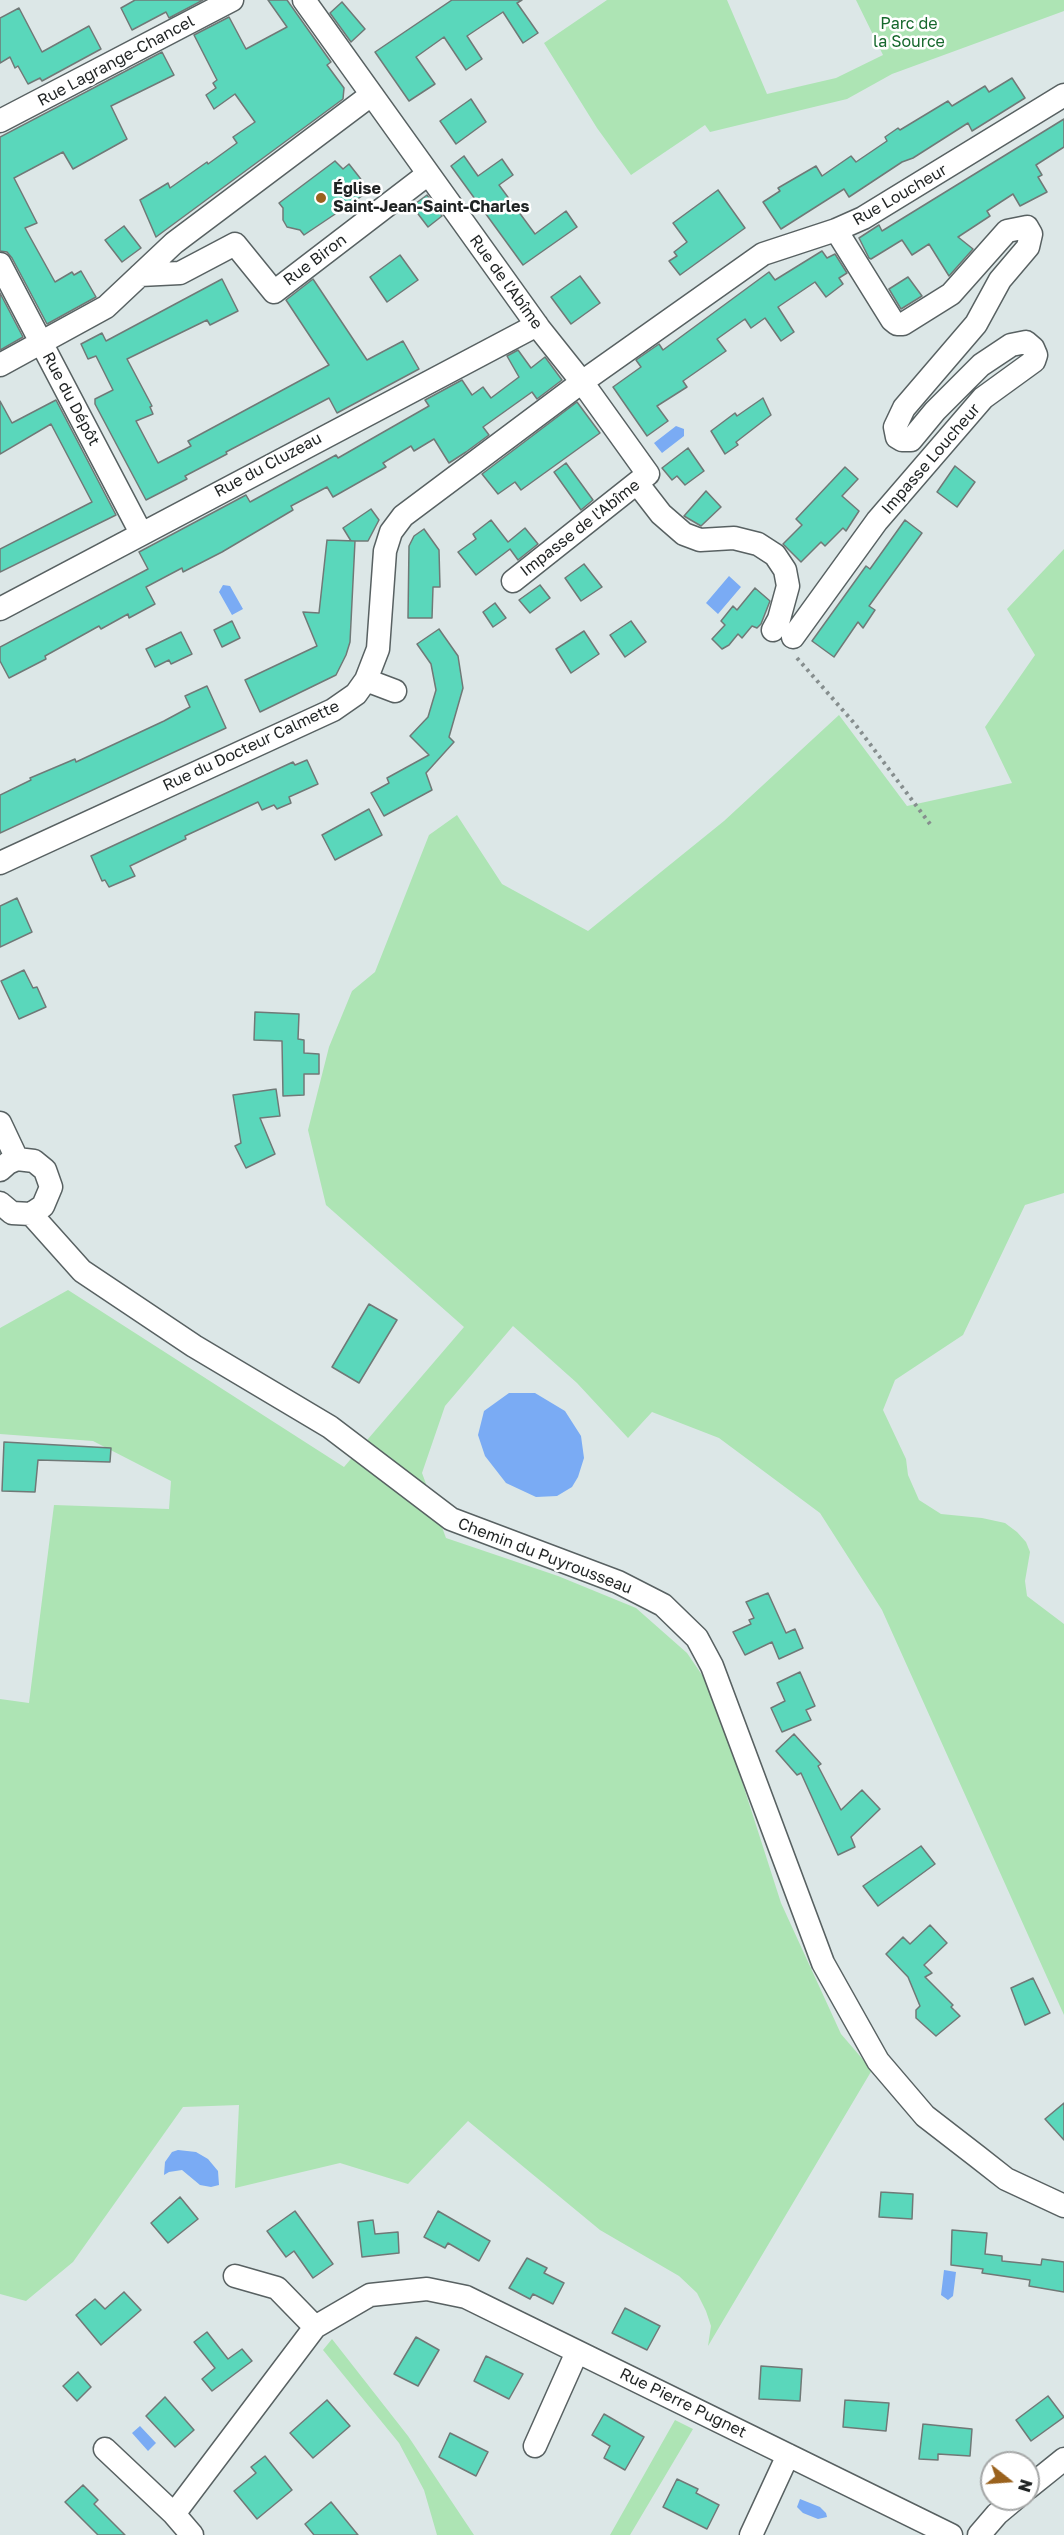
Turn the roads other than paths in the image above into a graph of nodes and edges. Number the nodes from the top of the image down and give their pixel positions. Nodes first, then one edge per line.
1 (232, 0) edge
2 (304, 0) edge
3 (371, 95) junction
4 (1064, 95) edge
5 (0, 121) edge
6 (428, 174) junction
7 (836, 231) junction
8 (0, 264) edge
9 (140, 275) junction
10 (537, 325) junction
11 (41, 343) junction
12 (0, 365) edge
13 (582, 382) junction
14 (642, 479) junction
15 (141, 533) junction
16 (513, 581) dead end
17 (0, 609) edge
18 (783, 633) joint
19 (366, 680) junction
20 (395, 692) dead end
21 (0, 863) edge
22 (0, 1123) edge
23 (8, 1165) edge
24 (0, 1203) edge
25 (32, 1214) junction
26 (1064, 2206) edge
27 (235, 2276) dead end
28 (315, 2327) junction
29 (577, 2352) junction
30 (535, 2446) dead end
31 (105, 2449) dead end
32 (788, 2455) junction
33 (1064, 2459) edge
34 (1040, 2478) edge
35 (1001, 2511) edge
36 (174, 2514) junction
37 (192, 2535) edge
38 (751, 2535) edge
39 (951, 2535) edge
40 (979, 2535) edge

1 - 5 street, Rue Lagrange-Chancel
2 - 3 street, Rue de l'Abîme
3 - 6 street, Rue de l'Abîme
3 - 9 street
4 - 7 street, Rue Loucheur
6 - 9 street, Rue Biron
6 - 10 street, Rue de l'Abîme
7 - 13 street, Rue Loucheur
7 - 18 street, Impasse Loucheur
8 - 11 street, Rue du Dépôt
9 - 11 street
10 - 13 street, Rue de l'Abîme
10 - 15 street, Rue du Cluzeau
11 - 12 street
11 - 15 street, Rue du Dépôt
13 - 14 street, Rue de l'Abîme
13 - 19 street, Rue du Docteur Calmette
14 - 16 street, Impasse de l'Abîme
14 - 18 street, Rue de l'Abîme
15 - 17 street, Rue du Cluzeau
19 - 20 street
19 - 21 street, Rue du Docteur Calmette
22 - 23 street
23 - 25 street
24 - 25 street
25 - 26 street, Chemin du Puyrousseau
27 - 28 street
28 - 29 street, Rue Pierre Pugnet
28 - 36 street, Rue Pierre Pugnet
29 - 30 street
29 - 32 street, Rue Pierre Pugnet
31 - 36 street
32 - 38 street
32 - 39 street, Rue Pierre Pugnet
33 - 34 street
35 - 40 street
36 - 37 street

